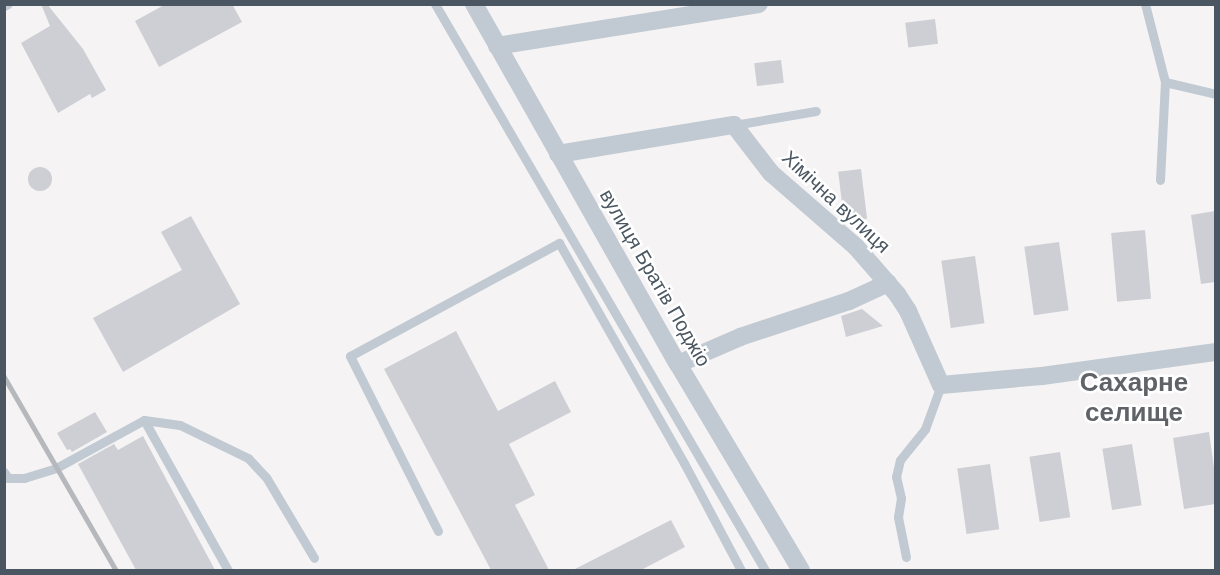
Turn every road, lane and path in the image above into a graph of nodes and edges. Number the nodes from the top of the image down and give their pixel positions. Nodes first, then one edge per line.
1 (435, 4) edge
2 (474, 4) edge
3 (759, 4) edge
4 (1145, 4) edge
5 (497, 46) junction
6 (1165, 82) junction
7 (1215, 94) edge
8 (816, 111) dead end
9 (734, 125) junction
10 (558, 153) junction
11 (1160, 180) dead end
12 (888, 283) junction
13 (1215, 352) edge
14 (678, 364) junction
15 (941, 385) junction
16 (144, 420) junction
17 (4, 472) edge
18 (438, 531) dead end
19 (906, 557) dead end
20 (314, 558) dead end
21 (228, 570) edge
22 (741, 570) edge
23 (765, 570) edge
24 (801, 570) edge

1 - 23 lane
2 - 5 street, вулиця Братів Поджіо
3 - 5 street
4 - 6 lane
5 - 10 street, вулиця Братів Поджіо
6 - 7 lane
6 - 11 lane
8 - 9 lane
9 - 10 street
9 - 12 street, Хімічна вулиця
10 - 14 street, вулиця Братів Поджіо
12 - 14 street
12 - 15 street, Хімічна вулиця
13 - 15 street
14 - 24 street, вулиця Братів Поджіо
15 - 19 lane
16 - 17 lane
16 - 20 lane
16 - 21 lane
18 - 22 lane

